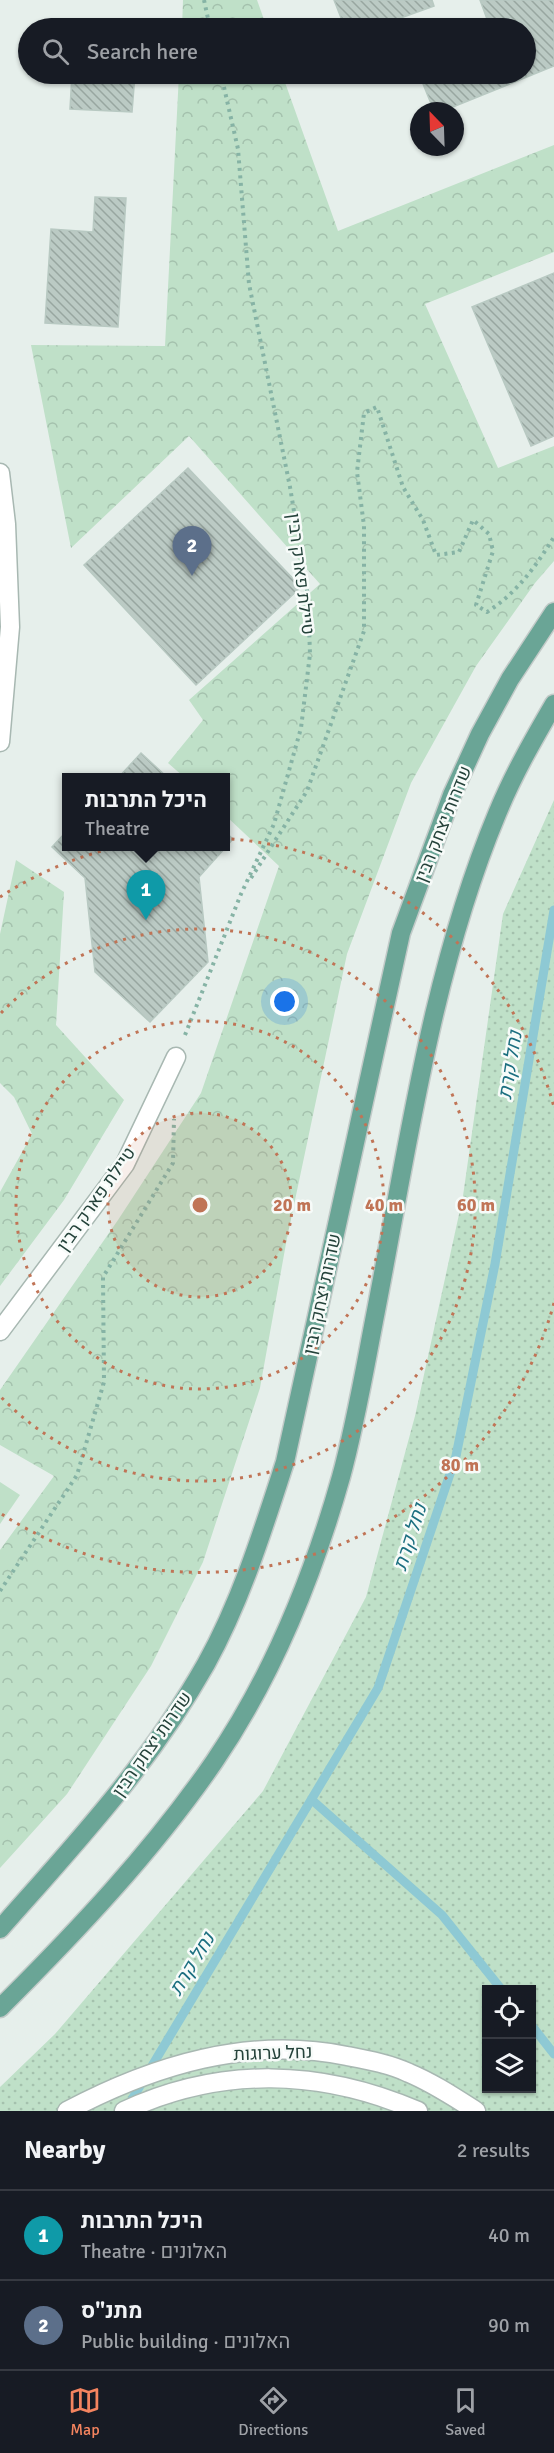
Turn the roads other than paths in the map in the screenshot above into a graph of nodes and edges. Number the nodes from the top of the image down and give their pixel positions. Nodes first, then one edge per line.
1 (0, 473) edge
2 (554, 612) edge
3 (554, 704) edge
4 (0, 741) edge
5 (176, 1057) road end
6 (0, 1331) edge
7 (0, 1929) edge
8 (0, 2008) edge
9 (67, 2111) edge
10 (124, 2111) edge
11 (417, 2111) edge
12 (476, 2111) edge

1 - 4 street
2 - 7 main road, שדרות יצחק רבין
3 - 8 main road
5 - 6 street, טיילת פארק רבין
9 - 12 street, נחל ערוגות
10 - 11 street, נחל ערוגות

